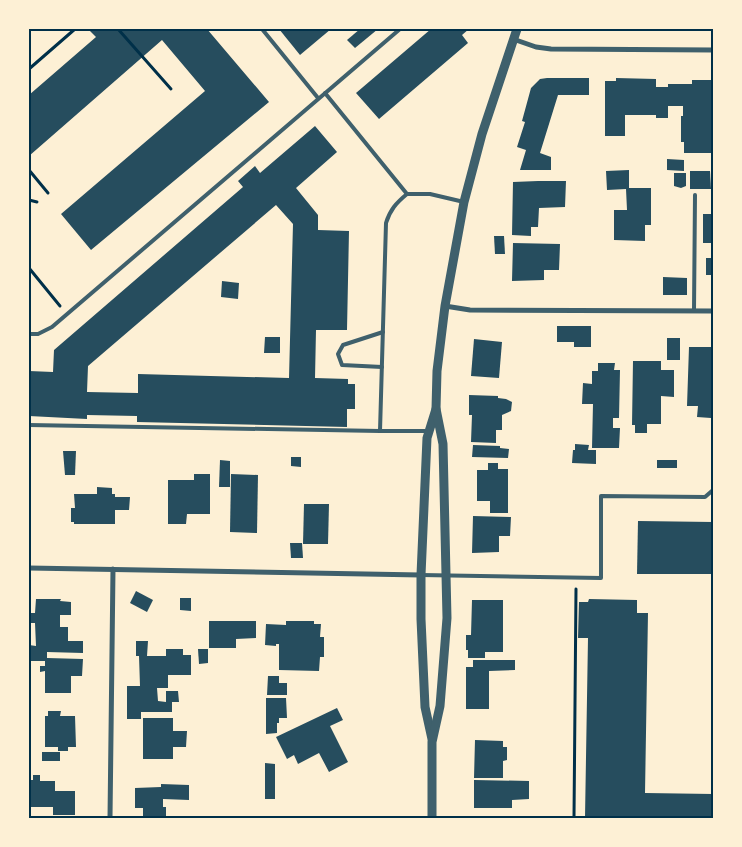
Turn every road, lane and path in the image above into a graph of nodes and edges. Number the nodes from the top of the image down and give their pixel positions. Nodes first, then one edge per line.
1 (75, 29) edge
2 (118, 29) edge
3 (262, 29) edge
4 (400, 29) edge
5 (517, 29) edge
6 (513, 39) junction
7 (713, 50) edge
8 (29, 69) edge
9 (171, 89) dead end
10 (325, 93) junction
11 (318, 98) junction
12 (29, 170) edge
13 (48, 193) dead end
14 (407, 194) junction
15 (695, 195) dead end
16 (29, 200) edge
17 (37, 202) dead end
18 (464, 202) junction
19 (29, 268) edge
20 (444, 306) junction
21 (694, 311) junction
22 (713, 312) edge
23 (67, 314) junction
24 (383, 332) junction
25 (29, 334) edge
26 (382, 367) junction
27 (436, 409) junction
28 (29, 425) edge
29 (380, 431) junction
30 (429, 431) junction
31 (713, 490) edge
32 (29, 568) edge
33 (113, 569) junction
34 (421, 575) junction
35 (446, 576) junction
36 (576, 578) junction
37 (432, 742) junction
38 (110, 818) edge
39 (432, 818) edge
40 (574, 818) edge

1 - 8 path
2 - 9 path
3 - 11 lane
4 - 10 lane
5 - 6 street
6 - 7 street
6 - 18 street
10 - 11 lane
10 - 14 lane
11 - 23 lane
12 - 13 path
14 - 18 lane
14 - 24 lane
15 - 21 lane
16 - 17 path
18 - 20 street
19 - 23 path
20 - 21 street
20 - 27 street
21 - 22 street
23 - 25 lane
24 - 26 lane
24 - 26 lane
26 - 29 lane
27 - 30 street
27 - 35 street
28 - 29 lane
29 - 30 lane
30 - 34 street
31 - 36 lane
32 - 33 street
33 - 34 street
33 - 38 street
34 - 35 lane
34 - 37 street
35 - 36 lane
35 - 37 street
36 - 40 path
37 - 39 street

